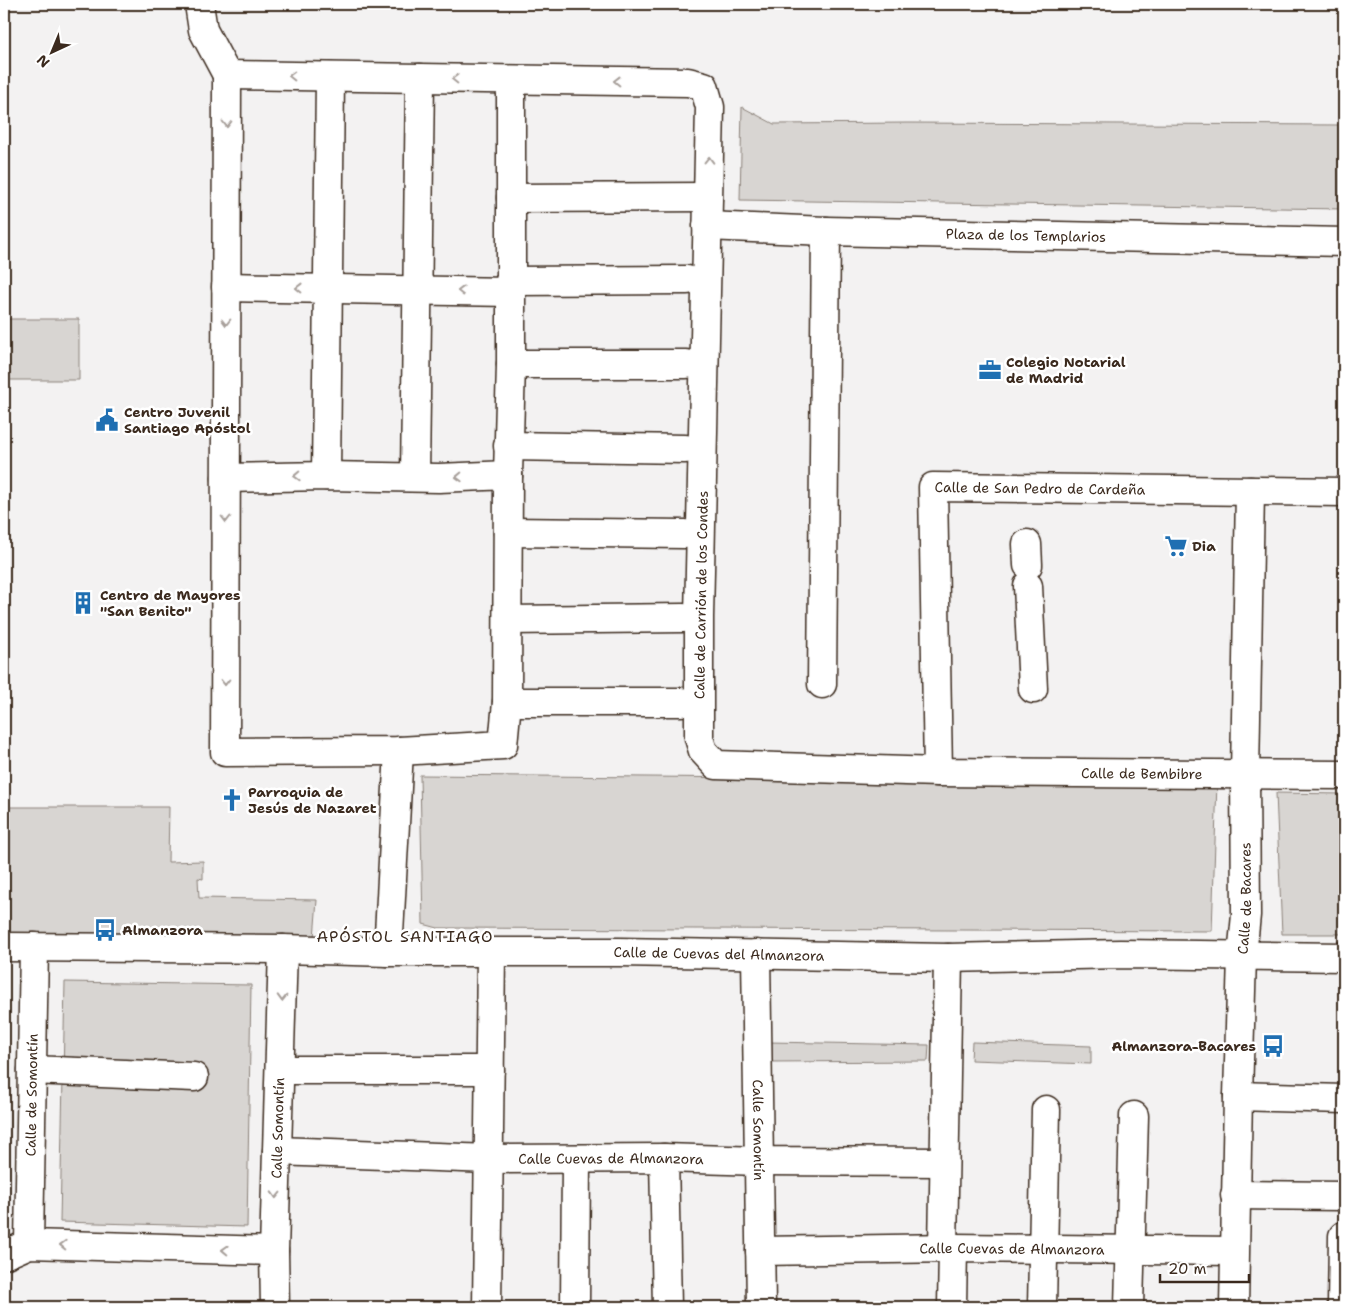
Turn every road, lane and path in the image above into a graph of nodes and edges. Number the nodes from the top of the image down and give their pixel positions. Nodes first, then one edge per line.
1 (199, 4) edge
2 (227, 75) junction
3 (330, 77) junction
4 (420, 78) junction
5 (511, 80) junction
6 (708, 197) junction
7 (511, 198) junction
8 (707, 226) junction
9 (826, 230) junction
10 (1344, 242) edge
11 (687, 280) dead end
12 (510, 286) junction
13 (226, 287) junction
14 (327, 289) junction
15 (416, 291) junction
16 (510, 364) junction
17 (686, 364) dead end
18 (508, 446) junction
19 (685, 449) dead end
20 (508, 475) junction
21 (326, 476) junction
22 (414, 477) junction
23 (226, 478) junction
24 (1250, 491) junction
25 (1344, 492) edge
26 (508, 532) junction
27 (684, 534) dead end
28 (1028, 565) dead end
29 (683, 618) dead end
30 (508, 620) junction
31 (822, 684) dead end
32 (1033, 689) dead end
33 (507, 702) junction
34 (681, 702) dead end
35 (399, 750) junction
36 (938, 772) junction
37 (1245, 774) junction
38 (1344, 775) edge
39 (4, 947) edge
40 (34, 947) junction
41 (283, 949) junction
42 (388, 952) junction
43 (491, 953) junction
44 (756, 954) junction
45 (1242, 956) junction
46 (1344, 957) edge
47 (948, 958) junction
48 (32, 1070) junction
49 (280, 1070) junction
50 (490, 1070) junction
51 (194, 1077) dead end
52 (1238, 1096) junction
53 (1344, 1099) edge
54 (1046, 1110) dead end
55 (1134, 1116) dead end
56 (277, 1151) junction
57 (664, 1158) junction
58 (490, 1159) junction
59 (576, 1159) junction
60 (760, 1161) junction
61 (944, 1162) junction
62 (1235, 1195) junction
63 (1344, 1196) edge
64 (1343, 1236) dead end
65 (29, 1244) junction
66 (948, 1248) junction
67 (1042, 1249) junction
68 (274, 1251) junction
69 (760, 1251) junction
70 (1130, 1251) junction
71 (1234, 1251) junction
72 (4, 1255) edge
73 (275, 1307) edge
74 (487, 1307) edge
75 (575, 1307) edge
76 (667, 1307) edge
77 (761, 1307) edge
78 (952, 1307) edge
79 (1042, 1307) edge
80 (1129, 1307) edge
81 (1234, 1307) edge
82 (1342, 1307) edge

1 - 2 street
3 -> 2 street, Calle de Carrión de los Condes
2 -> 13 street
3 - 4 street, Calle de Carrión de los Condes
3 - 14 street
5 -> 4 street, Calle de Carrión de los Condes
4 - 15 street
6 -> 5 street, Calle de Carrión de los Condes
5 - 7 street
6 - 7 street
6 - 8 street, Calle de Carrión de los Condes
7 - 12 street
8 - 9 street, Plaza de los Templarios
8 - 36 street, Calle de Carrión de los Condes
9 - 10 street, Plaza de los Templarios
9 - 31 street
11 - 12 street
12 -> 15 street
12 - 16 street
14 -> 13 street
13 -> 23 street
14 - 15 street
14 - 21 street
15 - 22 street
16 - 17 street
16 - 18 street
18 - 19 street
18 - 20 street
20 -> 22 street
20 - 26 street
21 - 22 street
21 -> 23 street
23 -> 35 street
24 - 25 street, Calle de San Pedro de Cardeña
24 - 36 street, Calle de San Pedro de Cardeña
24 - 37 street, Calle de Bacares
26 - 27 street, Calle de Carrión de los Condes
26 - 30 street
28 - 32 street
29 - 30 street, Calle de Carrión de los Condes
30 - 33 street
33 - 34 street, Calle de Carrión de los Condes
33 - 35 street
35 - 42 street
36 - 37 street, Calle de Bembibre
37 - 38 street, Calle de Bembibre
37 - 45 street, Calle de Bacares
39 - 40 street, Calle de Cuevas del Almanzora
40 - 41 street, Calle de Cuevas del Almanzora
40 - 48 street, Calle de Somontín
41 - 42 street, Calle de Cuevas del Almanzora
41 -> 49 street, Calle Somontín
42 - 43 street, Calle de Cuevas del Almanzora
43 - 44 street, Calle de Cuevas del Almanzora
43 - 50 street
44 - 47 street, Calle de Cuevas del Almanzora
44 - 60 street, Calle Somontín
45 - 46 street, Calle de Cuevas del Almanzora
45 - 47 street, Calle de Cuevas del Almanzora
45 - 52 street, Calle de Bacares
47 - 61 street
48 - 51 street
48 - 65 street, Calle de Somontín
49 - 50 street
49 - 56 street, Calle Somontín
50 - 58 street
52 - 53 street
52 - 62 street, Calle de Bacares
54 - 67 street
55 - 70 street
56 - 58 street, Calle Cuevas de Almanzora
56 -> 68 street, Calle Somontín
57 - 59 street, Calle Cuevas de Almanzora
57 - 60 street, Calle Cuevas de Almanzora
57 - 76 street
58 - 59 street, Calle Cuevas de Almanzora
58 - 74 street
59 - 75 street
60 - 61 street, Calle Cuevas de Almanzora
60 - 69 street, Calle Somontín
61 - 66 street
62 - 63 street
62 - 71 street, Calle de Bacares
64 - 82 street
68 -> 65 street
65 - 72 street
66 - 67 street, Calle Cuevas de Almanzora
66 - 69 street, Calle Cuevas de Almanzora
66 - 78 street
67 - 70 street, Calle Cuevas de Almanzora
67 - 79 street
68 - 73 street, Calle Somontín
69 - 77 street, Calle Somontín
70 - 71 street, Calle Cuevas de Almanzora
70 - 80 street
71 - 81 street, Calle de Bacares

